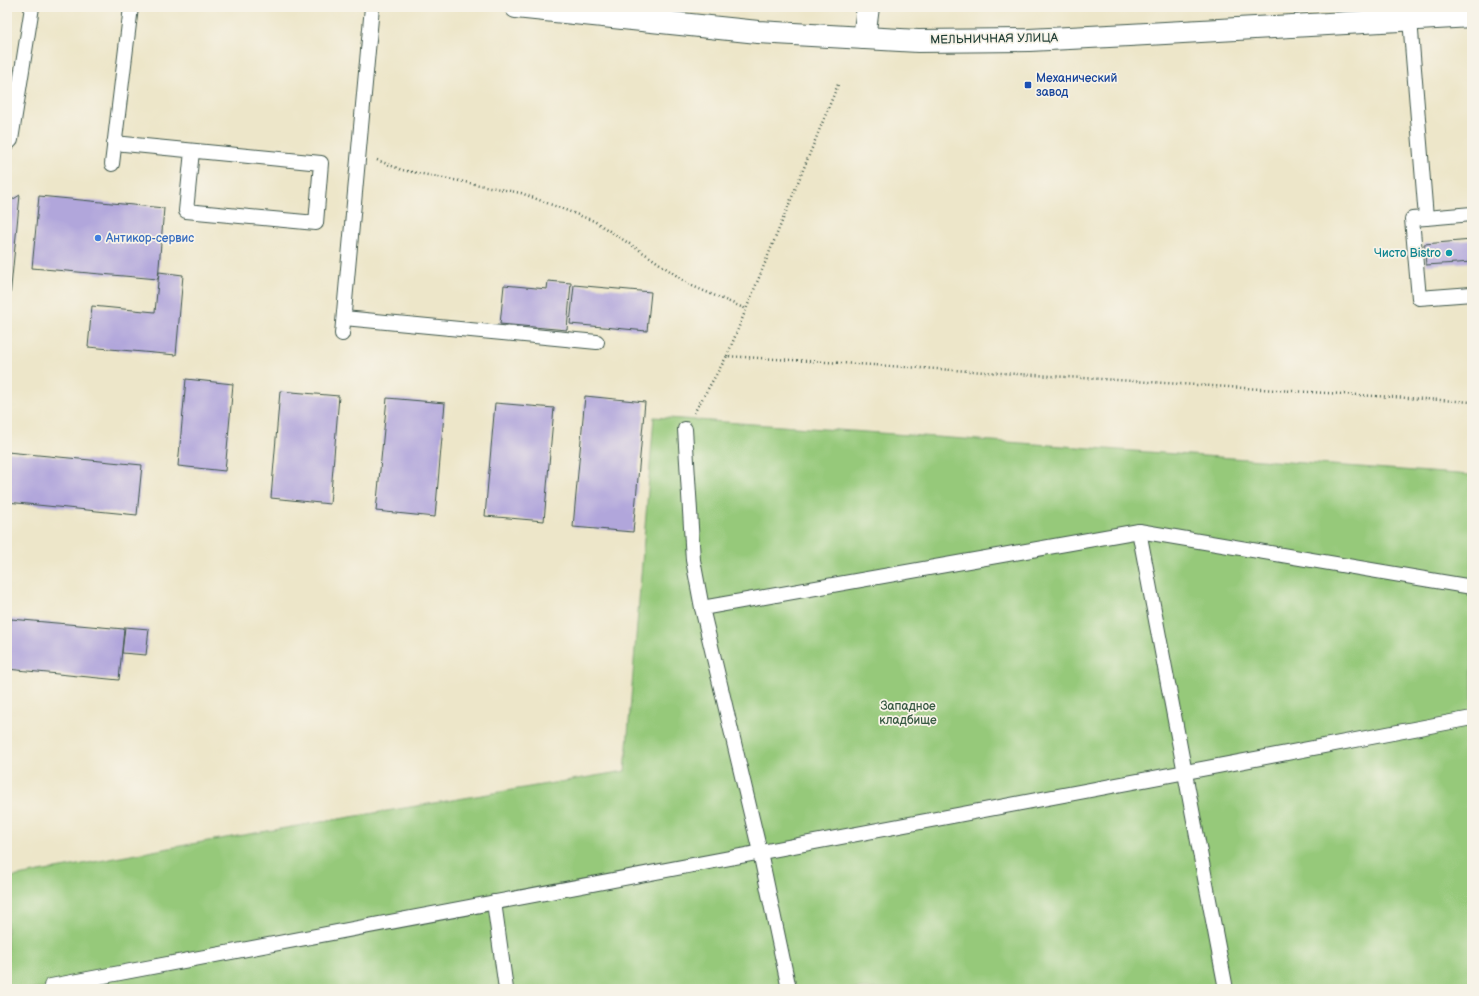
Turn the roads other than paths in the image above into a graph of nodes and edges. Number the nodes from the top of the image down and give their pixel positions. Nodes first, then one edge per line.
1 (32, 7) edge
2 (131, 7) edge
3 (372, 7) edge
4 (516, 7) edge
5 (868, 7) edge
6 (1472, 16) edge
7 (1410, 19) junction
8 (864, 38) junction
9 (114, 143) junction
10 (7, 144) edge
11 (192, 151) junction
12 (112, 164) dead end
13 (1472, 214) edge
14 (1426, 218) junction
15 (1472, 294) edge
16 (344, 318) junction
17 (342, 334) dead end
18 (598, 342) dead end
19 (685, 429) road end
20 (1139, 532) junction
21 (1472, 587) edge
22 (702, 608) junction
23 (1472, 718) edge
24 (1185, 772) junction
25 (760, 852) junction
26 (494, 902) junction
27 (51, 989) edge
28 (506, 989) edge
29 (789, 989) edge
30 (1226, 989) edge

1 - 10 lane
2 - 9 lane
3 - 16 lane
4 - 8 main road, МЕЛЬНИЧНАЯ УЛИЦА
5 - 8 main road
6 - 7 main road, МЕЛЬНИЧНАЯ УЛИЦА
7 - 8 main road, МЕЛЬНИЧНАЯ УЛИЦА
7 - 14 lane
9 - 11 lane
9 - 12 lane
11 - 11 lane
13 - 14 lane
14 - 15 lane
16 - 17 lane
16 - 18 lane
19 - 22 lane
20 - 21 lane
20 - 22 lane
20 - 24 lane
22 - 25 lane
23 - 24 lane
24 - 25 lane
24 - 30 lane
25 - 26 lane
25 - 29 lane
26 - 27 lane
26 - 28 lane

